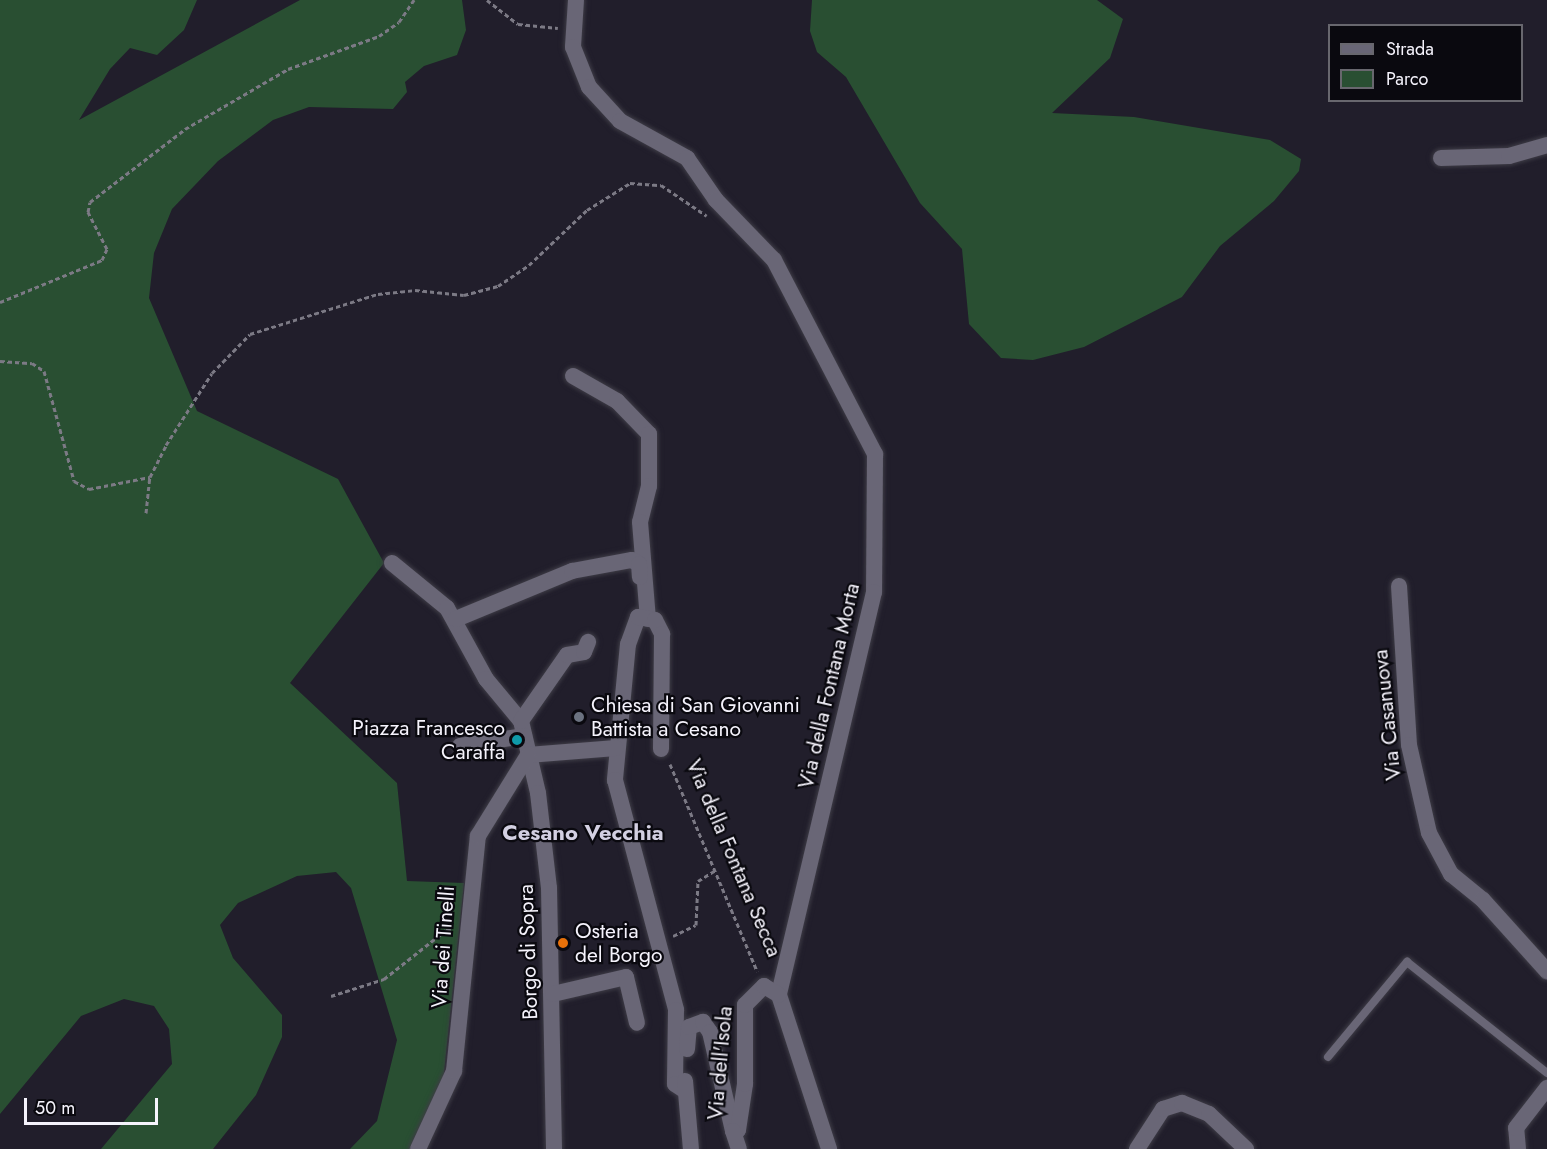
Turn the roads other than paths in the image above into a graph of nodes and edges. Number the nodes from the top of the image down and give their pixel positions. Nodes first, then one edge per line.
1 (576, 0) edge
2 (1547, 145) edge
3 (1441, 158) dead end
4 (573, 376) dead end
5 (392, 563) dead end
6 (1399, 586) dead end
7 (643, 618) junction
8 (456, 619) junction
9 (588, 642) dead end
10 (523, 728) junction
11 (460, 746) dead end
12 (616, 748) junction
13 (662, 749) road end
14 (528, 755) junction
15 (1547, 971) edge
16 (553, 994) junction
17 (779, 995) junction
18 (637, 1023) dead end
19 (1328, 1057) dead end
20 (1547, 1073) edge
21 (1547, 1088) edge
22 (684, 1090) junction
23 (733, 1131) junction
24 (418, 1149) edge
25 (554, 1149) edge
26 (691, 1149) edge
27 (739, 1149) edge
28 (829, 1149) edge
29 (1137, 1149) edge
30 (1246, 1149) edge
31 (1518, 1149) edge

1 - 17 street, Via della Fontana Morta
2 - 3 street
4 - 7 street
5 - 8 street
6 - 15 street, Via Casanuova
7 - 8 street
7 - 12 street
7 - 13 street, Via della Fontana Secca
8 - 10 street
9 - 10 street
10 - 11 street
10 - 14 street
12 - 14 street
12 - 22 street
14 - 16 street, Borgo di Sopra
14 - 24 street, Via dei Tinelli
16 - 18 street
16 - 25 street, Borgo di Sopra
17 - 23 street, Via dell'Isola
17 - 28 street
19 - 20 lane
21 - 31 street
22 - 23 street, Via dell'Isola
22 - 26 street
23 - 27 street, Via dell'Isola
29 - 30 street

